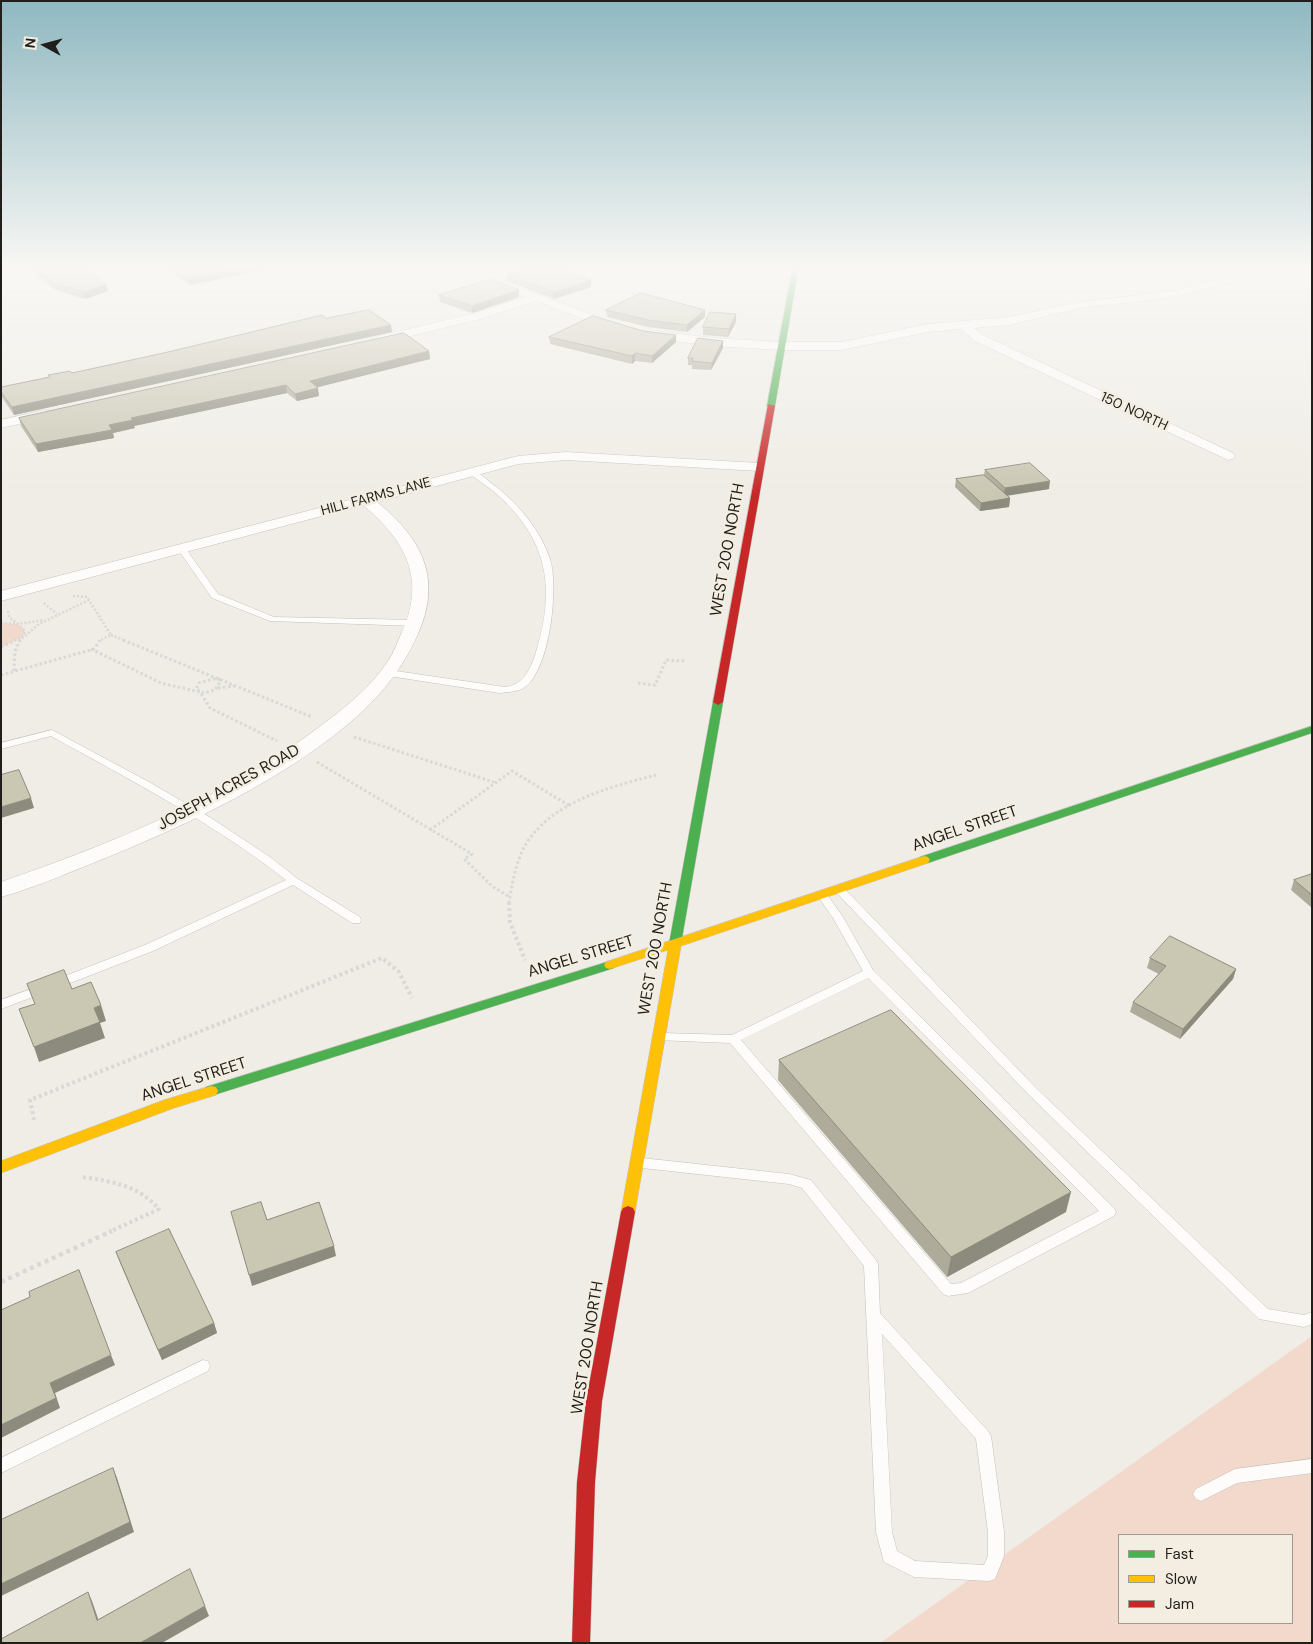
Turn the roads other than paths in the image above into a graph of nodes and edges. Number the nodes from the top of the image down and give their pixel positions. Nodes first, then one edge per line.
1 (373, 342) edge
2 (712, 342) edge
3 (782, 342) edge
4 (862, 342) edge
5 (987, 342) edge
6 (364, 344) edge
7 (781, 346) junction
8 (58, 411) edge
9 (1, 424) edge
10 (1228, 456) dead end
11 (759, 467) junction
12 (472, 472) junction
13 (366, 500) junction
14 (181, 548) junction
15 (4, 601) edge
16 (416, 623) junction
17 (390, 673) junction
18 (1312, 729) edge
19 (1, 746) edge
20 (193, 811) junction
21 (294, 881) junction
22 (839, 889) junction
23 (1, 890) edge
24 (822, 895) junction
25 (356, 920) dead end
26 (674, 945) junction
27 (869, 973) junction
28 (1, 1005) edge
29 (657, 1037) junction
30 (733, 1039) junction
31 (636, 1162) junction
32 (1, 1167) edge
33 (876, 1318) junction
34 (1312, 1318) edge
35 (203, 1366) dead end
36 (1, 1466) edge
37 (1312, 1466) edge
38 (1201, 1494) dead end
39 (581, 1643) edge

1 - 6 street
2 - 7 street
3 - 7 main road, WEST 200 NORTH
4 - 7 street
5 - 10 street, 150 NORTH
7 - 11 main road, WEST 200 NORTH
8 - 9 street
11 - 12 street, HILL FARMS LANE
11 - 26 main road, WEST 200 NORTH
12 - 13 street, HILL FARMS LANE
12 - 17 lane
13 - 14 street, HILL FARMS LANE
13 - 16 street, JOSEPH ACRES ROAD
14 - 15 street, HILL FARMS LANE
14 - 16 lane
16 - 17 street, JOSEPH ACRES ROAD
17 - 20 street, JOSEPH ACRES ROAD
18 - 22 main road, ANGEL STREET
19 - 20 lane
20 - 21 lane
20 - 23 street, JOSEPH ACRES ROAD
21 - 25 lane
21 - 28 lane
22 - 24 main road, ANGEL STREET
22 - 34 lane
24 - 26 main road, ANGEL STREET
24 - 27 lane
26 - 29 main road, WEST 200 NORTH
26 - 32 main road, ANGEL STREET
27 - 30 lane
27 - 30 lane
29 - 30 lane
29 - 31 main road, WEST 200 NORTH
31 - 33 lane
31 - 39 main road, WEST 200 NORTH
33 - 33 lane
35 - 36 lane
37 - 38 lane

